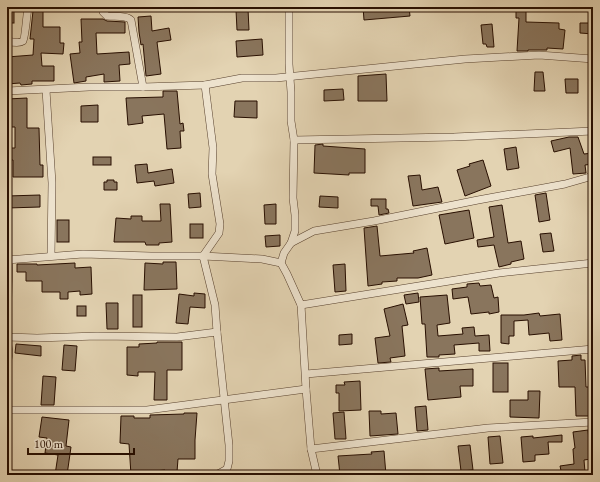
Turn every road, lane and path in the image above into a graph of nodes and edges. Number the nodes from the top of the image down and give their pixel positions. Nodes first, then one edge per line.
1 (28, 7) edge
2 (104, 7) edge
3 (289, 7) edge
4 (7, 41) edge
5 (593, 59) edge
6 (290, 76) junction
7 (205, 85) junction
8 (143, 87) junction
9 (46, 90) junction
10 (7, 91) edge
11 (593, 131) edge
12 (294, 140) junction
13 (593, 176) edge
14 (291, 243) junction
15 (51, 256) junction
16 (202, 256) junction
17 (8, 260) edge
18 (281, 263) junction
19 (593, 263) edge
20 (301, 305) junction
21 (218, 332) junction
22 (7, 337) edge
23 (593, 349) edge
24 (7, 367) edge
25 (306, 374) junction
26 (306, 389) junction
27 (224, 399) junction
28 (7, 410) edge
29 (593, 422) edge
30 (311, 448) junction
31 (227, 469) junction
32 (216, 475) edge
33 (233, 475) edge
34 (316, 475) edge

1 - 4 street
2 - 8 street
3 - 6 street
5 - 6 street
6 - 7 street
6 - 12 street
7 - 8 street
7 - 16 street
8 - 9 street
9 - 10 street
9 - 15 street
11 - 12 street
12 - 14 street
13 - 14 street
14 - 18 street
15 - 16 street
15 - 17 street
16 - 18 street
16 - 21 street
17 - 22 street
18 - 20 street
19 - 20 street
20 - 25 street
21 - 22 street
21 - 27 street
22 - 24 street
23 - 25 street
25 - 26 street
26 - 27 street
26 - 30 street
27 - 28 street
27 - 31 street
29 - 30 street
30 - 34 street
31 - 32 street
31 - 33 street

